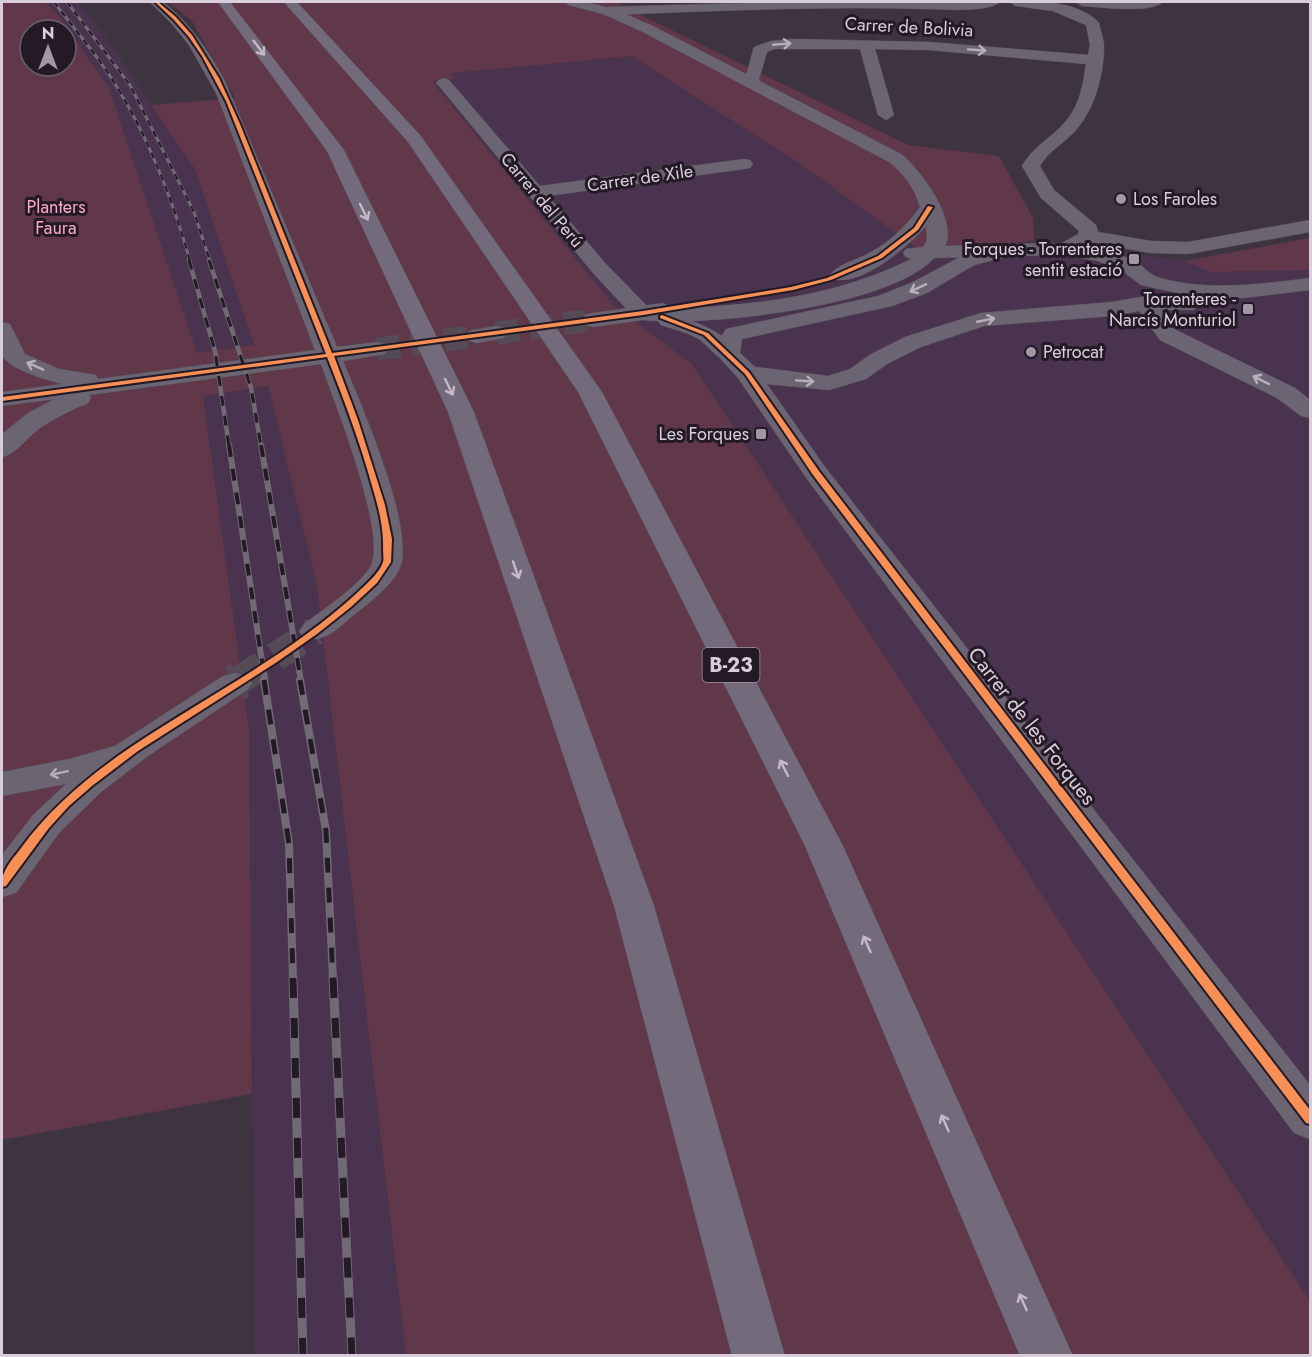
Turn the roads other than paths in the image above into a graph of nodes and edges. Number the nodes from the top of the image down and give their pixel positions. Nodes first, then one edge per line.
1 (156, 2) edge
2 (224, 2) edge
3 (290, 2) edge
4 (573, 2) edge
5 (994, 2) edge
6 (1016, 2) edge
7 (1082, 2) edge
8 (1147, 2) edge
9 (608, 11) junction
10 (866, 44) junction
11 (1093, 60) junction
12 (444, 83) dead end
13 (752, 84) junction
14 (886, 115) dead end
15 (744, 164) dead end
16 (535, 192) junction
17 (930, 207) junction
18 (1311, 226) edge
19 (937, 232) junction
20 (1088, 237) junction
21 (1066, 249) junction
22 (1010, 250) junction
23 (930, 253) junction
24 (880, 257) junction
25 (829, 279) junction
26 (1311, 284) edge
27 (1147, 292) junction
28 (1243, 292) junction
29 (1207, 304) junction
30 (746, 310) junction
31 (652, 315) junction
32 (593, 320) tunnel mouth
33 (2, 329) edge
34 (377, 349) tunnel mouth
35 (1199, 349) junction
36 (736, 354) junction
37 (329, 355) junction
38 (112, 385) junction
39 (2, 399) edge
40 (1311, 411) edge
41 (2, 449) edge
42 (315, 631) tunnel mouth
43 (235, 683) tunnel mouth
44 (135, 749) junction
45 (2, 784) edge
46 (2, 883) edge
47 (1311, 1119) edge
48 (759, 1356) edge
49 (1047, 1356) edge

1 - 37 street
2 -> 48 highway
49 -> 3 highway, B-23
4 - 9 street
5 - 9 street
6 - 11 street
7 - 8 street
9 - 13 street
10 -> 11 street, Carrer de Bolivia
13 -> 10 street, Carrer de Bolivia
10 - 14 street
11 - 20 street
12 - 16 street, Carrer del Perú
13 - 17 street
15 - 16 street, Carrer de Xile
16 - 31 street, Carrer del Perú
17 - 19 street
17 - 24 street
18 - 20 street
19 - 22 street
19 - 23 street
20 - 21 street
21 - 22 street
21 - 27 street
22 - 23 street
22 -> 36 street
23 - 24 street
23 - 30 street
24 - 25 street
25 - 30 street
25 - 31 street
26 - 28 street
27 - 28 street
27 - 29 street
27 - 35 street
36 -> 27 street
28 - 29 street
29 - 35 street
30 - 31 street
30 - 36 street
31 - 32 street
31 - 36 street, Carrer de les Forques
38 -> 33 street
34 - 37 street
40 -> 35 street
36 - 47 street, Carrer de les Forques
37 - 38 street
37 - 42 street
38 - 39 street
38 - 41 street
43 - 44 street
44 -> 45 street
44 - 46 street

